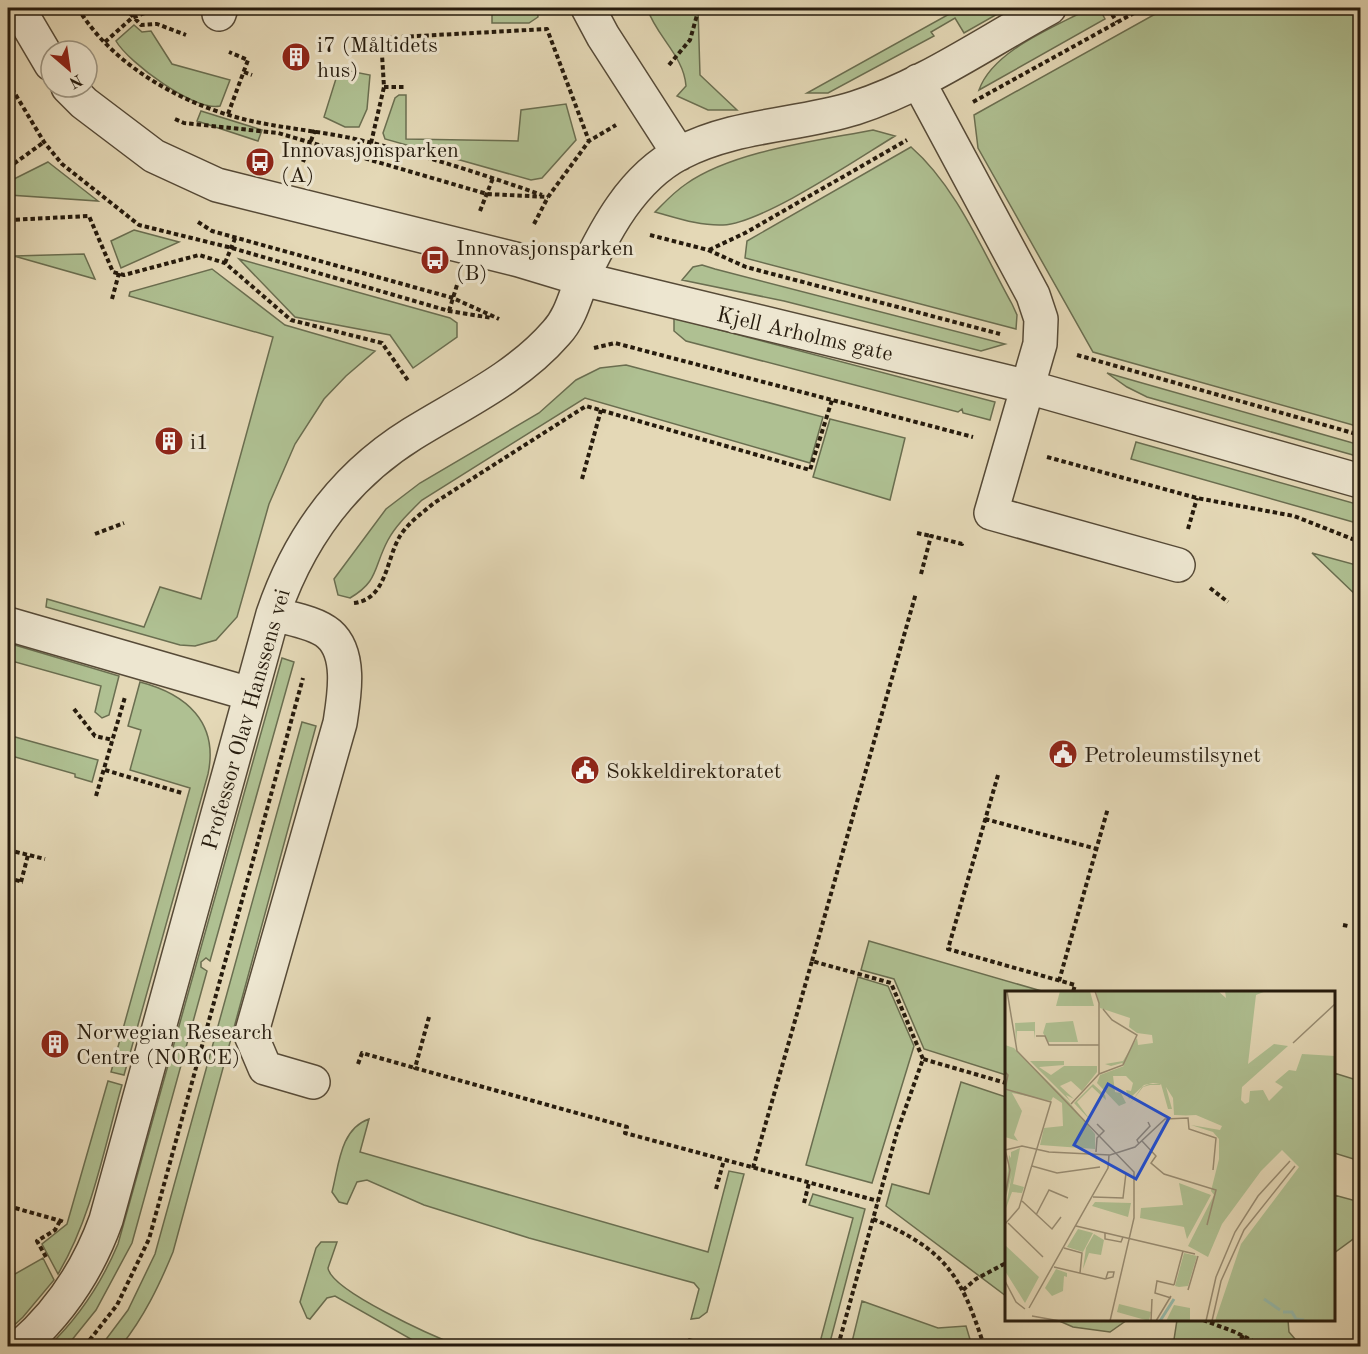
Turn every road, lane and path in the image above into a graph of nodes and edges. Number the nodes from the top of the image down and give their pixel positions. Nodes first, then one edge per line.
1 (18, 8) edge
2 (78, 8) edge
3 (125, 8) edge
4 (157, 8) edge
5 (588, 8) edge
6 (699, 8) edge
7 (1049, 8) edge
8 (1108, 8) edge
9 (1143, 8) edge
10 (132, 18) junction
11 (1117, 22) junction
12 (380, 32) dead end
13 (188, 36) dead end
14 (381, 38) junction
15 (105, 42) junction
16 (39, 44) edge
17 (218, 48) dead end
18 (669, 65) dead end
19 (244, 72) junction
20 (252, 75) dead end
21 (918, 81) junction
22 (8, 82) edge
23 (384, 87) junction
24 (406, 87) dead end
25 (80, 99) edge
26 (976, 100) dead end
27 (228, 114) junction
28 (174, 119) dead end
29 (618, 124) dead end
30 (315, 130) junction
31 (311, 141) junction
32 (589, 141) junction
33 (45, 142) junction
34 (371, 142) junction
35 (903, 142) dead end
36 (679, 154) junction
37 (303, 162) dead end
38 (8, 168) edge
39 (493, 178) junction
40 (487, 194) junction
41 (548, 197) junction
42 (479, 213) dead end
43 (8, 219) edge
44 (533, 226) dead end
45 (238, 229) dead end
46 (648, 234) dead end
47 (232, 248) junction
48 (708, 250) junction
49 (225, 263) junction
50 (119, 273) junction
51 (458, 278) dead end
52 (582, 279) junction
53 (112, 299) dead end
54 (449, 311) junction
55 (499, 319) dead end
56 (1001, 334) dead end
57 (587, 350) dead end
58 (648, 353) dead end
59 (1099, 361) dead end
60 (409, 382) dead end
61 (1028, 387) junction
62 (832, 400) dead end
63 (602, 410) junction
64 (1360, 435) edge
65 (582, 479) dead end
66 (1360, 481) edge
67 (124, 523) dead end
68 (917, 533) dead end
69 (95, 534) dead end
70 (931, 536) dead end
71 (1178, 565) dead end
72 (916, 593) dead end
73 (321, 611) junction
74 (273, 614) junction
75 (8, 624) edge
76 (127, 690) dead end
77 (250, 694) junction
78 (74, 710) dead end
79 (113, 740) junction
80 (105, 770) junction
81 (998, 776) dead end
82 (96, 796) dead end
83 (179, 804) dead end
84 (1108, 808) dead end
85 (985, 819) junction
86 (1097, 849) junction
87 (8, 850) edge
88 (28, 855) junction
89 (45, 859) dead end
90 (8, 879) edge
91 (812, 962) junction
92 (1059, 981) junction
93 (1074, 991) edge
94 (429, 1017) dead end
95 (923, 1059) junction
96 (358, 1064) dead end
97 (415, 1068) junction
98 (313, 1082) dead end
99 (1005, 1083) edge
100 (724, 1160) junction
101 (753, 1168) junction
102 (809, 1183) junction
103 (716, 1189) dead end
104 (878, 1201) junction
105 (804, 1203) dead end
106 (8, 1206) edge
107 (65, 1210) dead end
108 (873, 1219) junction
109 (1005, 1264) edge
110 (963, 1290) junction
111 (1206, 1321) edge
112 (1243, 1335) junction
113 (688, 1340) dead end
114 (1360, 1341) edge
115 (706, 1344) dead end
116 (21, 1347) edge
117 (86, 1347) edge
118 (838, 1347) edge
119 (984, 1347) edge
120 (1238, 1347) edge
121 (1263, 1347) edge
122 (1350, 1347) edge

1 - 16 street
2 - 15 path
3 - 10 path
4 - 10 path
5 - 36 street
6 - 18 path
7 - 21 street, Professor Olav Hanssens vei
8 - 11 path
9 - 11 path
10 - 13 path
10 - 15 path
11 - 26 path
12 - 14 path
14 - 23 path
14 - 32 path
15 - 27 path
17 - 19 path
19 - 20 path
19 - 27 path
21 - 36 street, Professor Olav Hanssens vei
21 - 61 street
22 - 33 path
23 - 24 path
23 - 34 path
25 - 52 street, Kjell Arholms gate
27 - 30 path
28 - 31 path
29 - 32 path
30 - 31 path
30 - 34 path
31 - 37 path
31 - 40 path
32 - 41 path
33 - 38 path
33 - 47 path
34 - 39 path
35 - 48 path
36 - 52 street, Professor Olav Hanssens vei
39 - 40 path
39 - 41 path
40 - 41 path
40 - 42 path
41 - 44 path
43 - 50 path
45 - 47 path
46 - 48 path
47 - 49 path
47 - 54 path
48 - 56 path
49 - 50 path
49 - 60 path
50 - 53 path
51 - 54 path
52 - 61 street, Kjell Arholms gate
52 - 74 street, Professor Olav Hanssens vei
54 - 55 path
57 - 58 path
59 - 64 path
61 - 66 street, Kjell Arholms gate
61 - 71 street
62 - 63 path
63 - 65 path
63 - 73 path
67 - 69 path
68 - 70 path
72 - 91 path
73 - 74 street
73 - 98 street
73 - 117 path
74 - 77 street, Professor Olav Hanssens vei
75 - 77 street
76 - 79 path
77 - 116 street, Professor Olav Hanssens vei
78 - 79 path
79 - 80 path
80 - 82 path
80 - 83 path
81 - 85 path
84 - 86 path
85 - 86 path
85 - 92 path
86 - 92 path
87 - 88 path
88 - 89 path
88 - 90 path
91 - 95 path
91 - 101 path
92 - 93 path
94 - 97 path
95 - 99 path
95 - 104 path
96 - 97 path
97 - 100 path
100 - 101 path
100 - 103 path
101 - 102 path
102 - 104 path
102 - 105 path
104 - 108 path
106 - 107 path
108 - 110 path
108 - 118 path
109 - 110 path
110 - 119 path
111 - 112 path
112 - 120 path
112 - 121 path
113 - 115 path
114 - 122 path

